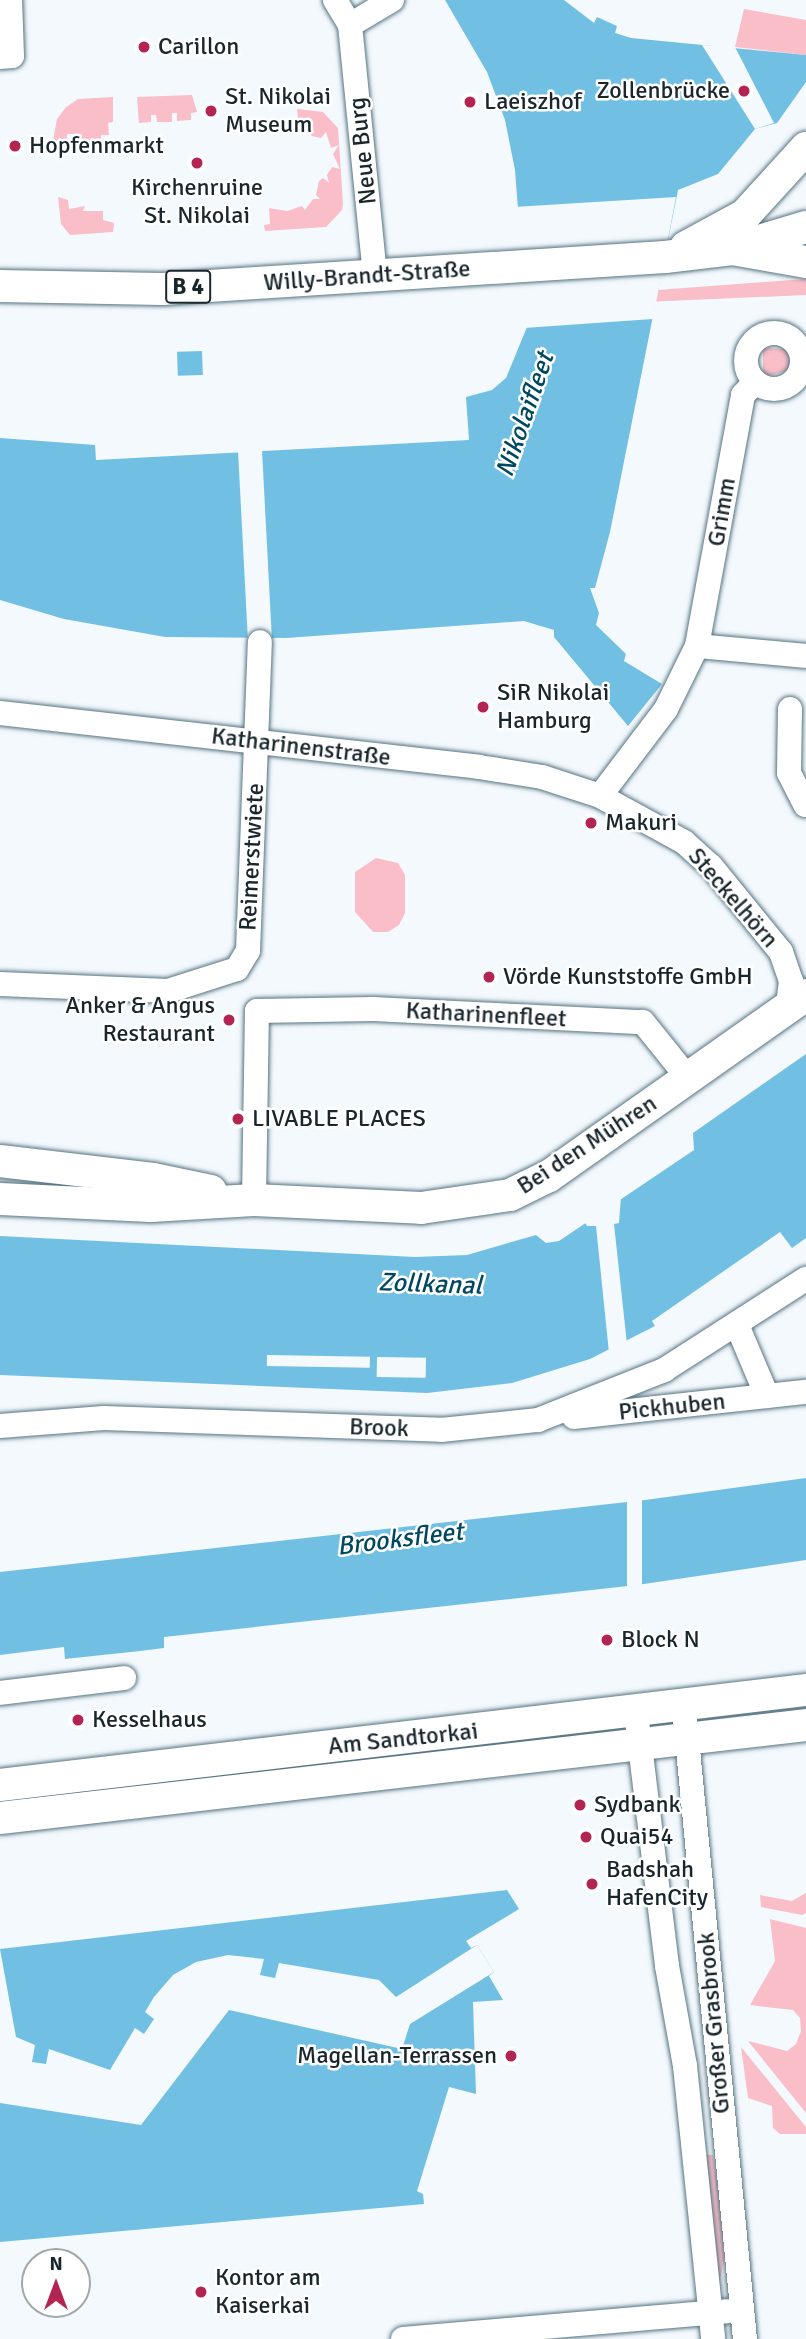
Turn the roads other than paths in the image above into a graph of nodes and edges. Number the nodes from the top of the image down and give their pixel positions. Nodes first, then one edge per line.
1 (10, 0) edge
2 (335, 0) edge
3 (392, 0) edge
4 (350, 26) junction
5 (6, 57) edge
6 (806, 148) edge
7 (806, 227) edge
8 (733, 249) junction
9 (665, 257) junction
10 (806, 262) edge
11 (375, 276) junction
12 (0, 286) edge
13 (755, 382) dead end
14 (260, 642) dead end
15 (697, 646) junction
16 (806, 656) edge
17 (790, 709) dead end
18 (0, 713) edge
19 (258, 742) junction
20 (600, 796) junction
21 (805, 805) edge
22 (0, 984) edge
23 (797, 1000) edge
24 (688, 1078) junction
25 (0, 1161) edge
26 (0, 1199) edge
27 (254, 1200) junction
28 (806, 1279) edge
29 (737, 1325) junction
30 (806, 1392) edge
31 (767, 1396) junction
32 (538, 1420) junction
33 (0, 1426) edge
34 (124, 1678) dead end
35 (806, 1690) edge
36 (0, 1692) edge
37 (684, 1708) junction
38 (636, 1713) junction
39 (806, 1725) edge
40 (686, 1741) junction
41 (642, 1746) junction
42 (0, 1785) edge
43 (0, 1818) edge
44 (742, 2309) junction
45 (710, 2312) junction
46 (403, 2339) edge
47 (713, 2339) edge
48 (745, 2339) edge

1 - 5 street
2 - 4 street
3 - 4 street
4 - 11 street, Neue Burg
6 - 9 main road
7 - 8 main road, Willy-Brandt-Straße / B 4
8 - 9 main road, Willy-Brandt-Straße / B 4
8 - 10 main road, Willy-Brandt-Straße / B 4
9 - 11 main road, Willy-Brandt-Straße / B 4
11 - 12 main road, Willy-Brandt-Straße / B 4
13 - 15 street, Grimm
14 - 19 street, Reimerstwiete
15 - 16 street
15 - 20 street, Grimm
17 - 21 street
18 - 19 street, Katharinenstraße
19 - 20 street, Katharinenstraße
19 - 22 street, Reimerstwiete
20 - 23 street, Steckelhörn
23 - 24 main road, Bei den Mühren
24 - 27 main road, Bei den Mühren
24 - 27 street, Katharinenfleet
25 - 27 main road, Bei den Mühren
26 - 27 main road, Bei den Mühren
28 - 29 street, Brook
29 - 31 street
29 - 32 street, Brook
30 - 31 street, Pickhuben
31 - 32 street, Pickhuben
32 - 33 street, Brook
34 - 36 street
35 - 37 main road, Am Sandtorkai
37 - 38 main road, Am Sandtorkai
37 - 40 street, Großer Grasbrook
38 - 41 street, Großer Grasbrook
38 - 42 main road, Am Sandtorkai
39 - 40 main road, Am Sandtorkai
40 - 41 main road, Am Sandtorkai
40 - 44 street, Großer Grasbrook
41 - 43 main road, Am Sandtorkai
41 - 45 street, Großer Grasbrook
44 - 45 street
44 - 48 street, Großer Grasbrook
45 - 46 street
45 - 47 street, Großer Grasbrook

